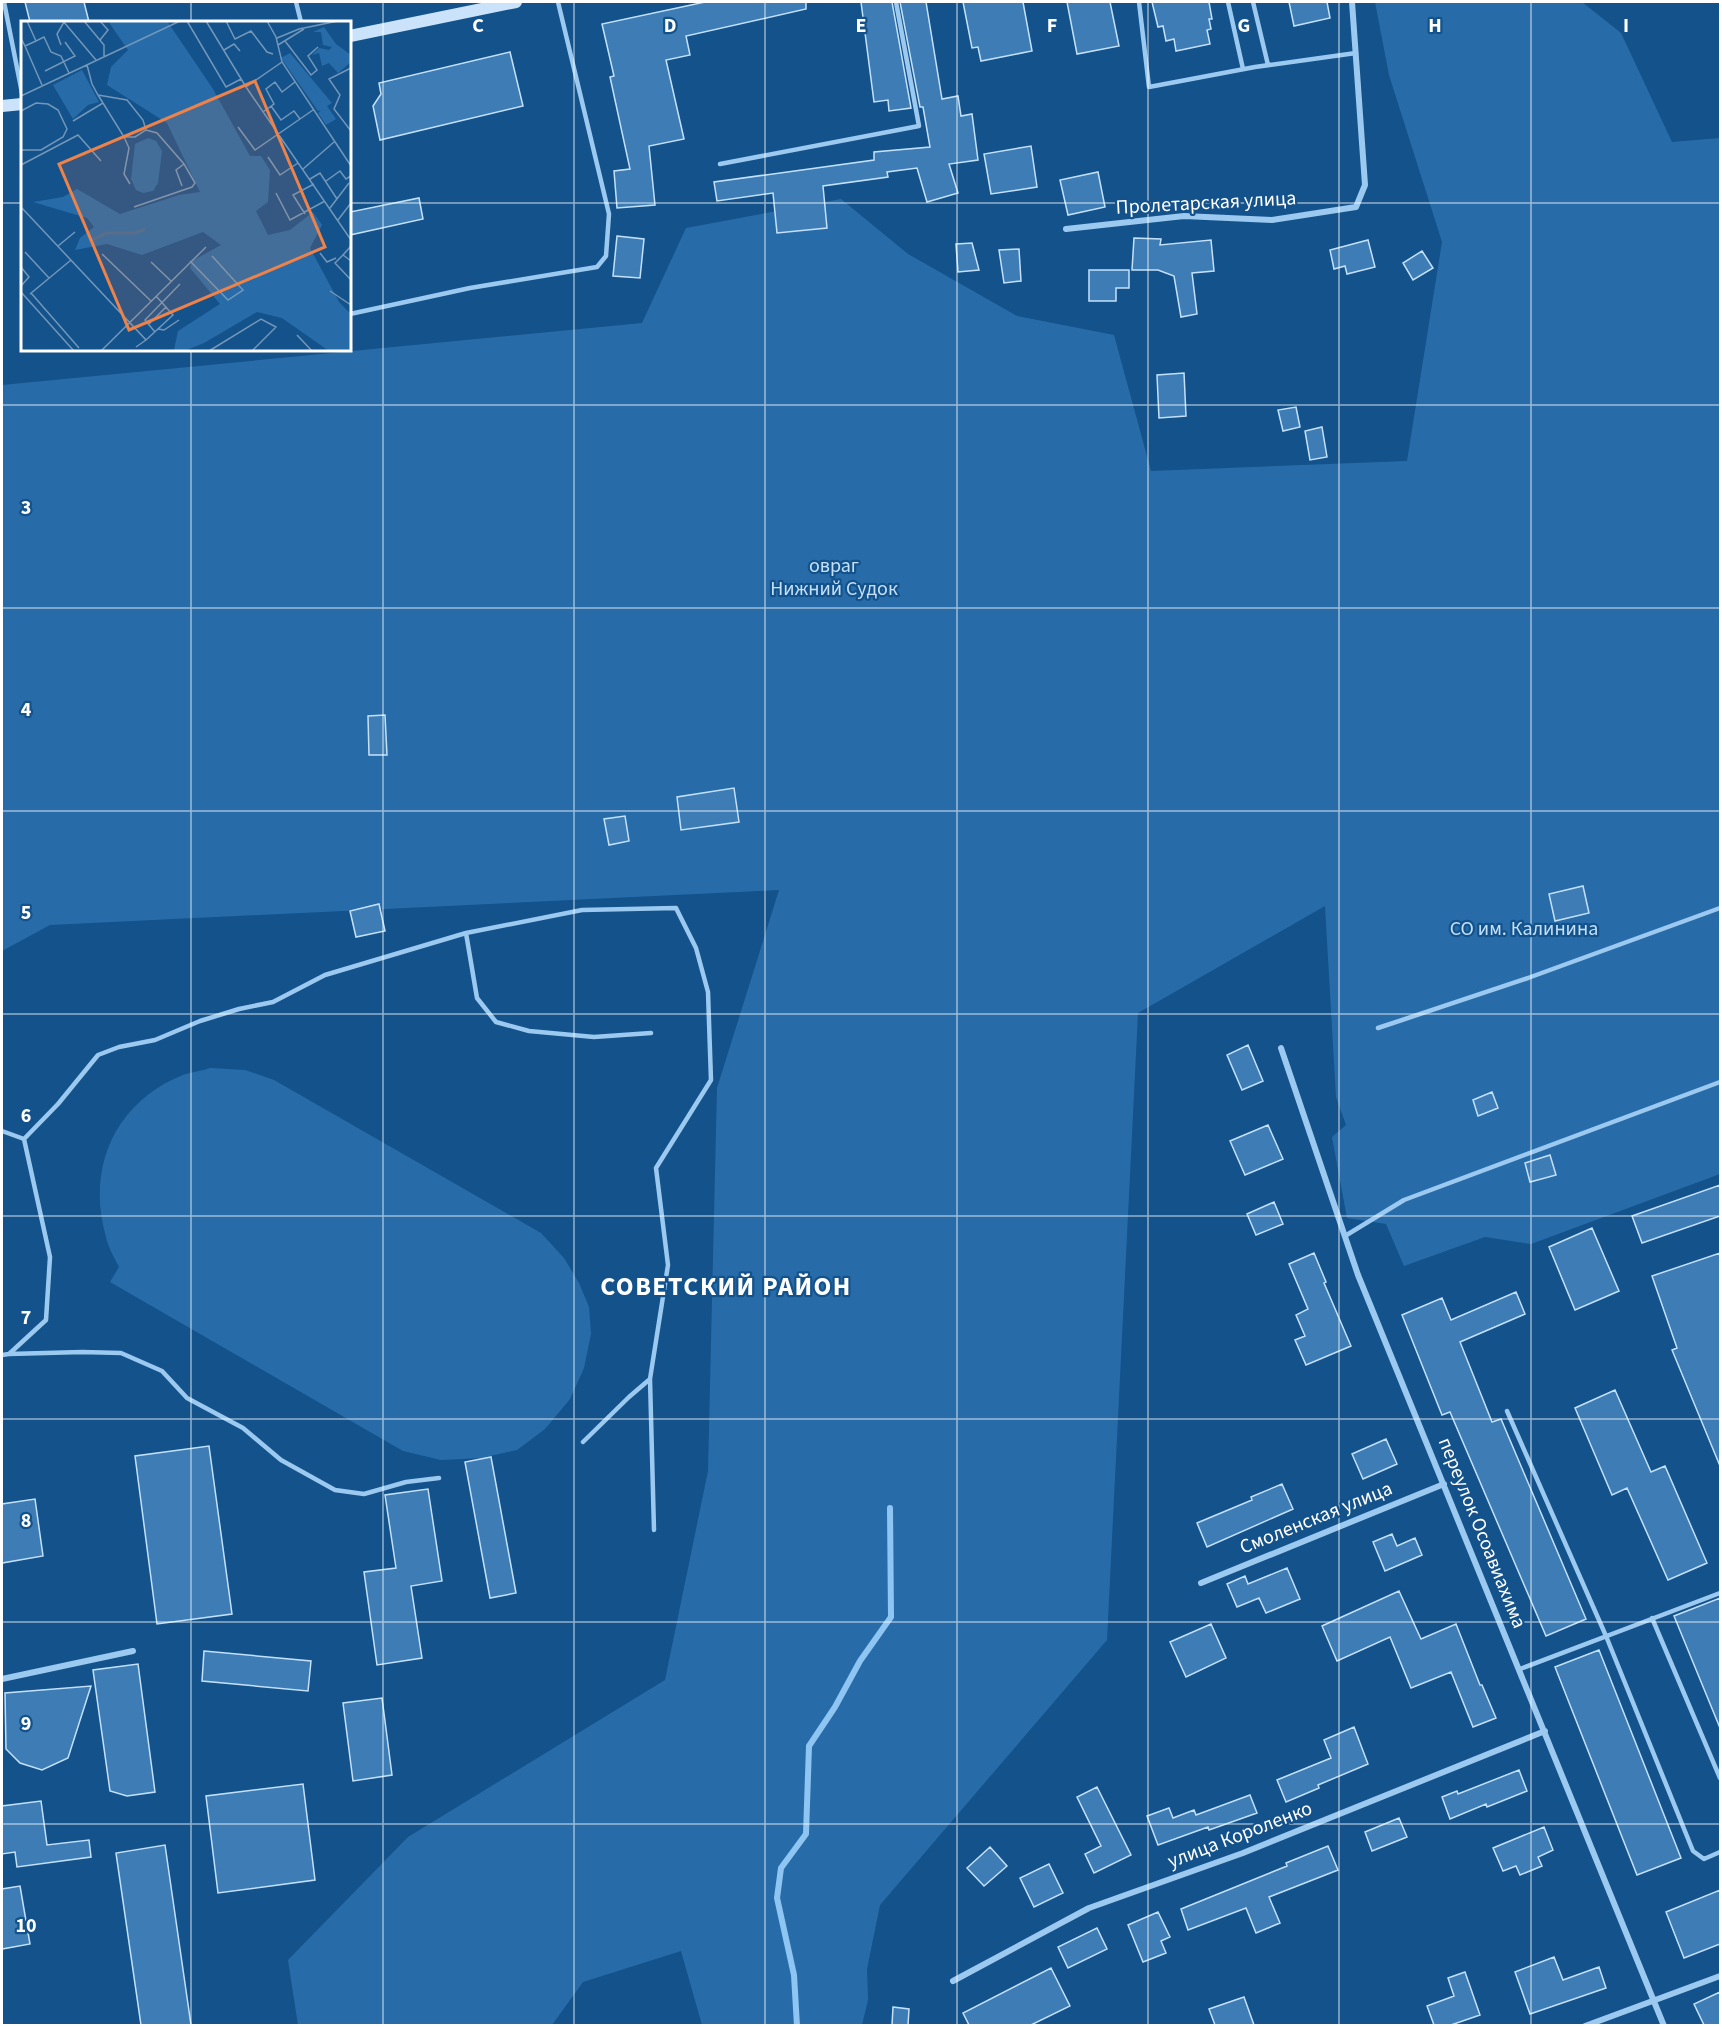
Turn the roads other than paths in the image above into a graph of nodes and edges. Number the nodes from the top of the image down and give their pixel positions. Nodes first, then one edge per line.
1 (4, 2) edge
2 (296, 2) edge
3 (516, 2) edge
4 (558, 2) edge
5 (896, 2) edge
6 (1138, 2) edge
7 (1228, 2) edge
8 (1253, 2) edge
9 (1352, 2) edge
10 (301, 21) edge
11 (351, 36) edge
12 (1356, 53) junction
13 (1268, 65) junction
14 (1244, 69) junction
15 (21, 88) edge
16 (21, 104) edge
17 (2, 105) edge
18 (720, 164) dead end
19 (1066, 229) dead end
20 (351, 314) edge
21 (1720, 908) edge
22 (466, 933) junction
23 (1378, 1028) dead end
24 (651, 1033) dead end
25 (1281, 1048) dead end
26 (1720, 1082) edge
27 (2, 1131) edge
28 (24, 1139) junction
29 (1345, 1236) junction
30 (9, 1354) junction
31 (2, 1355) edge
32 (650, 1379) junction
33 (1507, 1411) dead end
34 (584, 1442) dead end
35 (439, 1478) dead end
36 (1444, 1484) junction
37 (654, 1530) dead end
38 (1201, 1582) dead end
39 (1720, 1593) edge
40 (1652, 1618) junction
41 (1606, 1636) junction
42 (133, 1651) dead end
43 (1520, 1669) junction
44 (2, 1679) edge
45 (1545, 1731) junction
46 (1720, 1778) edge
47 (1720, 1852) edge
48 (1720, 1976) edge
49 (953, 1981) dead end
50 (1654, 2000) junction
51 (1585, 2025) edge
52 (1664, 2025) edge

1 - 15 lane
2 - 10 lane
3 - 11 main road
4 - 20 lane
5 - 18 lane
6 - 14 lane
7 - 14 lane
8 - 13 lane
9 - 12 street, Пролетарская улица
12 - 13 lane
12 - 19 street, Пролетарская улица
13 - 14 lane
16 - 17 main road
21 - 23 lane
22 - 24 lane
22 - 28 lane
22 - 32 lane
25 - 29 street, переулок Осоавиахима
26 - 29 lane
27 - 28 lane
28 - 30 lane
29 - 36 street, переулок Осоавиахима
30 - 31 lane
30 - 35 lane
32 - 34 lane
32 - 37 lane
33 - 41 lane
36 - 38 street, Смоленская улица
36 - 43 street, переулок Осоавиахима
39 - 40 lane
40 - 41 lane
40 - 46 lane
41 - 43 lane
41 - 47 lane
42 - 44 street
43 - 45 street, переулок Осоавиахима
45 - 49 street, улица Короленко
45 - 50 street, переулок Осоавиахима
48 - 50 street
50 - 51 street
50 - 52 street, переулок Осоавиахима

